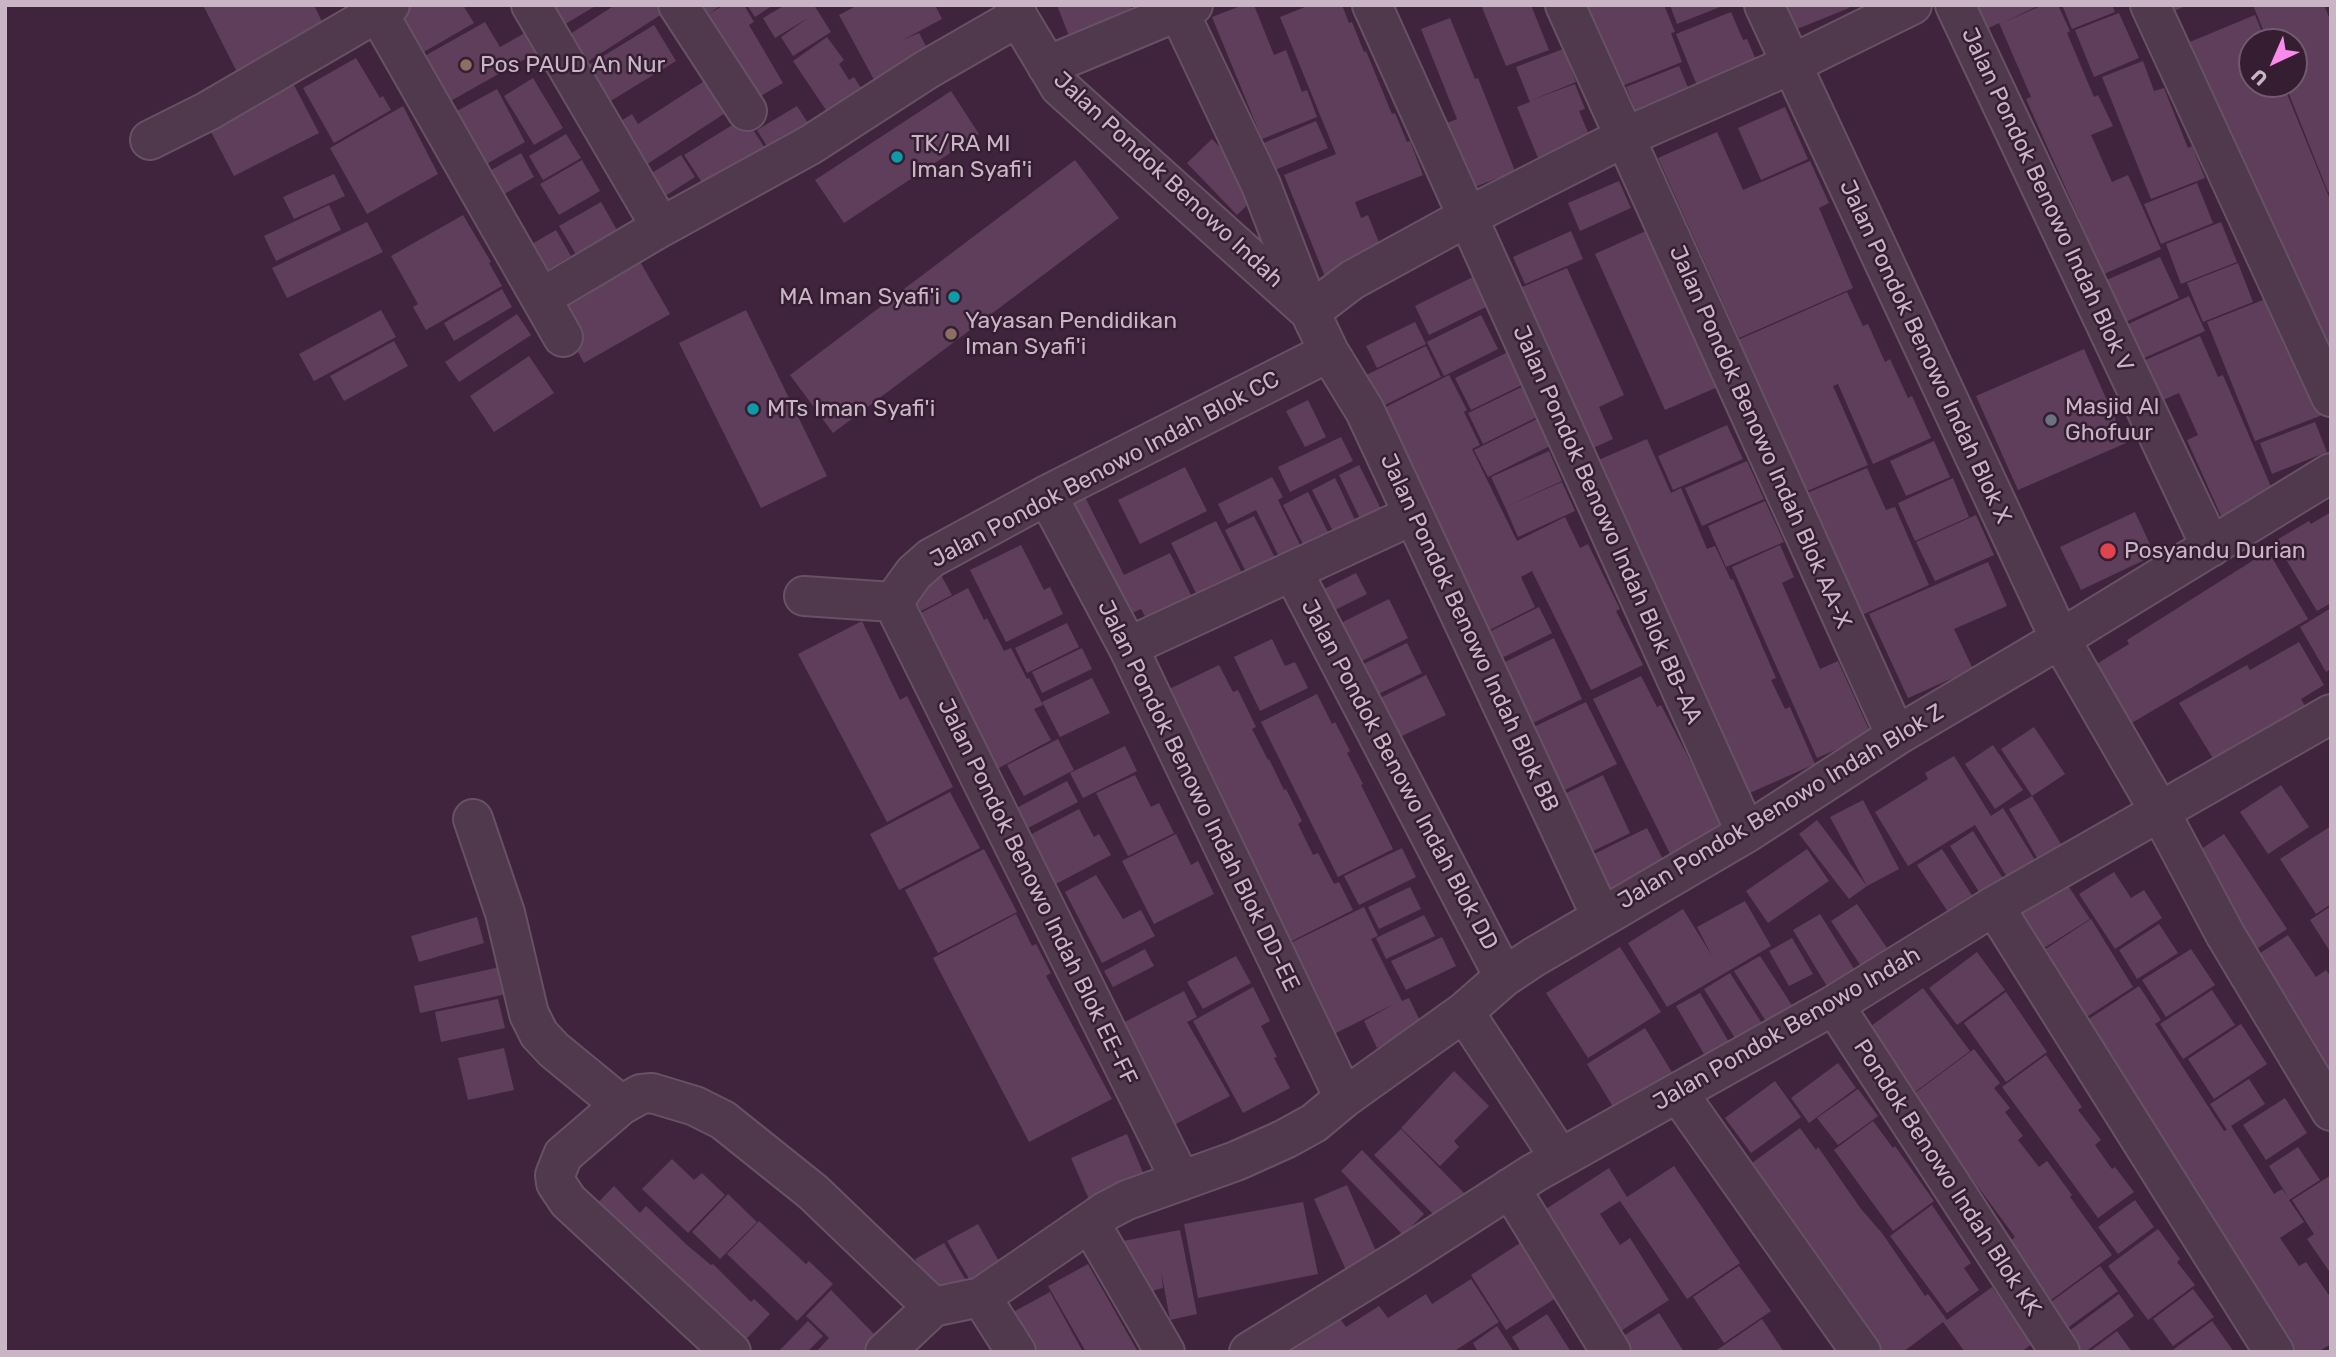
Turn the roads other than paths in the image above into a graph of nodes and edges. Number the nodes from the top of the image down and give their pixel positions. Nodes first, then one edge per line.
1 (531, 5) edge
2 (678, 5) edge
3 (1372, 5) edge
4 (1565, 5) edge
5 (1764, 5) edge
6 (1912, 5) edge
7 (1955, 5) edge
8 (2150, 5) edge
9 (1186, 9) edge
10 (371, 11) edge
11 (1016, 11) edge
12 (1790, 65) junction
13 (1047, 66) junction
14 (747, 111) dead end
15 (158, 136) dead end
16 (1625, 137) junction
17 (1467, 217) junction
18 (661, 227) junction
19 (541, 298) junction
20 (1310, 312) junction
21 (563, 337) dead end
22 (1329, 352) junction
23 (2331, 397) edge
24 (2331, 473) edge
25 (1047, 495) junction
26 (1413, 515) junction
27 (2211, 547) junction
28 (1293, 572) junction
29 (804, 596) dead end
30 (893, 602) junction
31 (2060, 639) junction
32 (1128, 647) junction
33 (2331, 714) edge
34 (1896, 736) junction
35 (2160, 812) junction
36 (473, 819) dead end
37 (1746, 833) junction
38 (1994, 906) junction
39 (1601, 916) junction
40 (1504, 977) junction
41 (1834, 1005) junction
42 (1464, 1012) junction
43 (1678, 1093) junction
44 (1344, 1098) junction
45 (621, 1105) junction
46 (2331, 1111) edge
47 (1560, 1158) junction
48 (1181, 1181) junction
49 (1510, 1188) junction
50 (1090, 1223) junction
51 (981, 1297) junction
52 (933, 1307) junction
53 (1847, 1347) edge
54 (1608, 1351) edge
55 (731, 1352) edge
56 (885, 1352) edge
57 (1016, 1352) edge
58 (1166, 1352) edge
59 (1249, 1352) edge
60 (2060, 1352) edge
61 (2274, 1352) edge

1 - 18 street
2 - 14 street
3 - 17 street, Jalan Pondok Benowo Indah Blok BB-AA
4 - 16 street, Jalan Pondok Benowo Indah Blok AA-X
5 - 12 street, Jalan Pondok Benowo Indah Blok X
6 - 12 street
7 - 27 street, Jalan Pondok Benowo Indah Blok V
8 - 23 street
9 - 13 street
9 - 20 street, Jalan Pondok Benowo Indah Blok BB
10 - 15 street
10 - 19 street
11 - 13 street, Jalan Pondok Benowo Indah
11 - 18 street
12 - 16 street
12 - 31 street, Jalan Pondok Benowo Indah Blok X
13 - 20 street, Jalan Pondok Benowo Indah
16 - 17 street
16 - 34 street, Jalan Pondok Benowo Indah Blok AA-X
17 - 20 street
17 - 37 street, Jalan Pondok Benowo Indah Blok BB-AA
18 - 19 street
19 - 21 street
20 - 22 street, Jalan Pondok Benowo Indah Blok BB
22 - 25 street, Jalan Pondok Benowo Indah Blok CC
22 - 26 street, Jalan Pondok Benowo Indah Blok BB
24 - 27 street, Jalan Pondok Benowo Indah Blok Z
25 - 30 street, Jalan Pondok Benowo Indah Blok CC
25 - 32 street, Jalan Pondok Benowo Indah Blok DD-EE
26 - 28 street
26 - 39 street, Jalan Pondok Benowo Indah Blok BB
27 - 31 street, Jalan Pondok Benowo Indah Blok Z
28 - 32 street
28 - 40 street, Jalan Pondok Benowo Indah Blok DD
29 - 30 street
30 - 48 street, Jalan Pondok Benowo Indah Blok EE-FF
31 - 34 street, Jalan Pondok Benowo Indah Blok Z
31 - 35 street, Jalan Pondok Benowo Indah Blok X
32 - 44 street, Jalan Pondok Benowo Indah Blok DD-EE
33 - 35 street, Jalan Pondok Benowo Indah
34 - 37 street, Jalan Pondok Benowo Indah Blok Z
35 - 38 street, Jalan Pondok Benowo Indah
35 - 46 street, Jalan Pondok Benowo Indah Blok X
36 - 45 street
37 - 39 street, Jalan Pondok Benowo Indah Blok Z
38 - 41 street, Jalan Pondok Benowo Indah
38 - 61 street
39 - 40 street, Jalan Pondok Benowo Indah Blok Z
40 - 42 street, Jalan Pondok Benowo Indah Blok Z
41 - 43 street, Jalan Pondok Benowo Indah
41 - 60 street, Pondok Benowo Indah Blok KK
42 - 44 street, Jalan Pondok Benowo Indah Blok Z
42 - 47 street
43 - 47 street, Jalan Pondok Benowo Indah
43 - 53 street
44 - 48 street, Jalan Pondok Benowo Indah Blok Z
45 - 52 street
45 - 55 street
47 - 49 street, Jalan Pondok Benowo Indah
48 - 50 street, Jalan Pondok Benowo Indah Blok Z
49 - 54 street
49 - 59 street, Jalan Pondok Benowo Indah
50 - 51 street, Jalan Pondok Benowo Indah Blok Z
50 - 58 street
51 - 52 street
51 - 57 street
52 - 56 street

